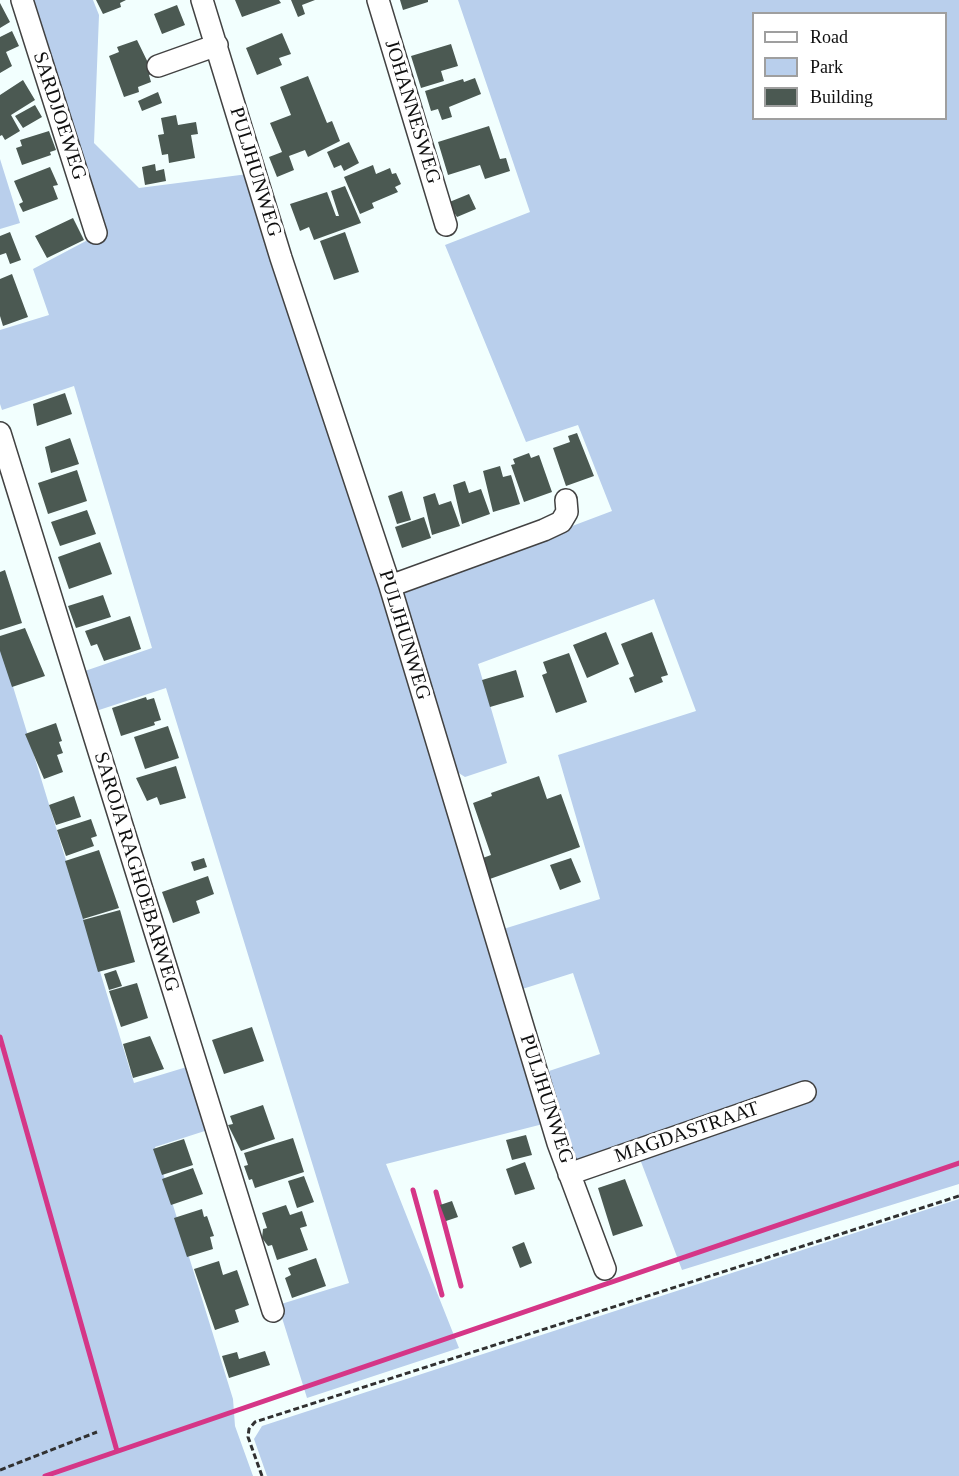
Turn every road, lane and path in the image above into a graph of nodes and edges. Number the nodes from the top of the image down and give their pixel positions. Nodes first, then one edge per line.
1 (22, 0) edge
2 (202, 0) edge
3 (378, 0) edge
4 (217, 45) junction
5 (158, 66) dead end
6 (446, 225) dead end
7 (96, 232) dead end
8 (0, 433) edge
9 (566, 500) dead end
10 (390, 586) junction
11 (805, 1092) dead end
12 (569, 1174) junction
13 (959, 1196) edge
14 (606, 1269) dead end
15 (273, 1311) dead end
16 (97, 1432) dead end
17 (0, 1470) edge
18 (262, 1476) edge

1 - 7 street, SARDJOEWEG
2 - 4 street, PULJHUNWEG
3 - 6 street, JOHANNESWEG
4 - 5 street
4 - 10 street, PULJHUNWEG
8 - 15 street, SAROJA RAGHOEBARWEG
9 - 10 street
10 - 12 street, PULJHUNWEG
11 - 12 street, MAGDASTRAAT
12 - 14 street, PULJHUNWEG
13 - 18 path
16 - 17 path

